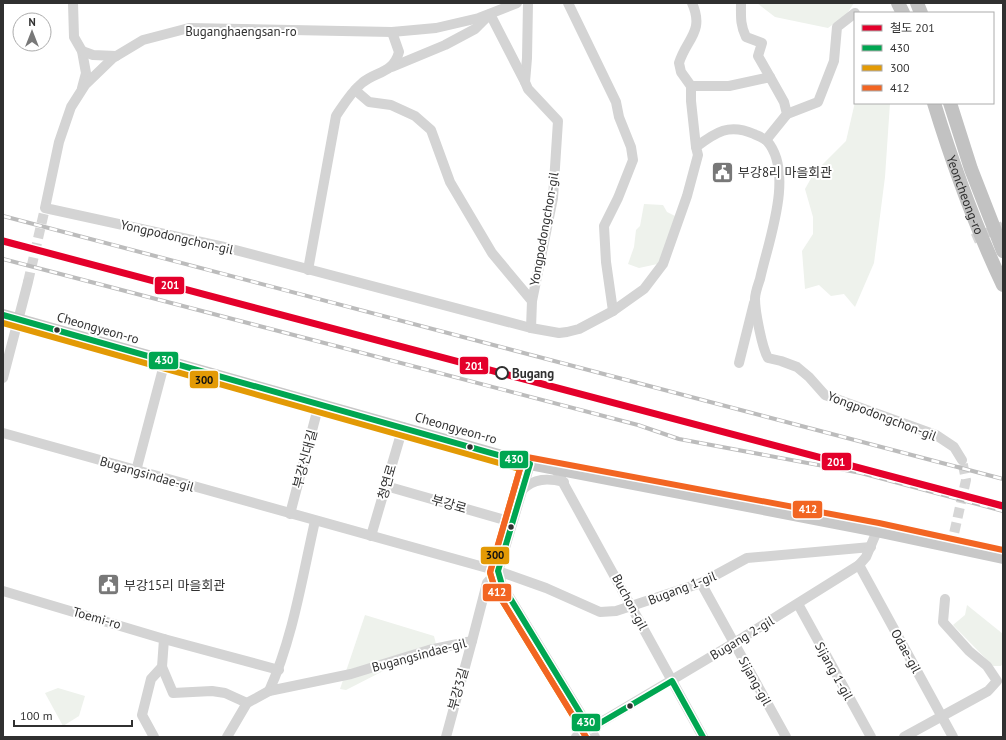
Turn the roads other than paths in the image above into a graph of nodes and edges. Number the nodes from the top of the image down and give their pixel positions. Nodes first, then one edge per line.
1 (73, 3) edge
2 (517, 3) edge
3 (528, 3) edge
4 (568, 3) edge
5 (692, 3) edge
6 (742, 3) edge
7 (899, 3) edge
8 (904, 12) edge
9 (854, 13) edge
10 (490, 14) junction
11 (392, 32) junction
12 (82, 51) junction
13 (116, 56) junction
14 (392, 66) junction
15 (770, 77) junction
16 (525, 82) junction
17 (691, 86) junction
18 (82, 90) junction
19 (356, 90) junction
20 (934, 104) edge
21 (950, 104) edge
22 (787, 114) junction
23 (766, 140) junction
24 (696, 146) junction
25 (45, 208) joint
26 (1003, 251) edge
27 (308, 270) junction
28 (28, 282) tunnel mouth
29 (1003, 285) edge
30 (755, 299) junction
31 (532, 301) junction
32 (613, 311) junction
33 (3, 315) edge
34 (19, 320) junction
35 (531, 328) junction
36 (166, 361) junction
37 (739, 363) dead end
38 (3, 378) edge
39 (319, 404) junction
40 (402, 428) junction
41 (3, 433) edge
42 (962, 460) tunnel mouth
43 (530, 464) junction
44 (555, 468) junction
45 (136, 471) junction
46 (564, 482) junction
47 (386, 486) junction
48 (522, 490) junction
49 (290, 514) junction
50 (315, 522) junction
51 (512, 522) junction
52 (877, 531) junction
53 (371, 536) junction
54 (871, 547) junction
55 (1003, 558) edge
56 (859, 565) junction
57 (498, 571) junction
58 (701, 583) junction
59 (3, 591) edge
60 (945, 599) dead end
61 (798, 604) junction
62 (632, 606) junction
63 (164, 639) junction
64 (472, 641) junction
65 (734, 643) junction
66 (162, 667) junction
67 (279, 670) junction
68 (672, 681) junction
69 (269, 691) junction
70 (247, 703) junction
71 (942, 717) junction
72 (593, 733) edge
73 (154, 737) edge
74 (227, 737) edge
75 (446, 737) edge
76 (576, 737) edge
77 (703, 737) edge
78 (786, 737) edge
79 (871, 737) edge
80 (904, 737) edge
81 (952, 737) edge

1 - 12 street
2 - 10 street, Buganghaengsan-ro
3 - 16 street
4 - 32 street
5 - 17 street
6 - 15 street
7 - 8 highway
9 - 22 street
10 - 11 street, Buganghaengsan-ro
10 - 14 street
10 - 16 street, Yongpodongchon-gil
11 - 13 street, Buganghaengsan-ro
11 - 14 street
12 - 13 street
12 - 18 street
13 - 18 street, Buganghaengsan-ro
14 - 19 street
15 - 17 street
15 - 22 street
16 - 31 street, Yongpodongchon-gil
17 - 24 street, Yongpodongchon-gil
18 - 25 street, Buganghaengsan-ro
19 - 27 street
19 - 31 street, Yongpodongchon-gil
20 - 29 highway, Yeoncheong-ro
21 - 26 highway, Yeoncheong-ro
22 - 23 street
23 - 24 street
23 - 30 street, Yongpodongchon-gil
24 - 32 street, Yongpodongchon-gil
25 - 27 street, Yongpodongchon-gil
27 - 35 street, Yongpodongchon-gil
28 - 34 street
30 - 37 street
30 - 42 street, Yongpodongchon-gil
31 - 35 street, Yongpodongchon-gil
32 - 35 street, Yongpodongchon-gil
33 - 34 main road, Cheongyeon-ro
34 - 36 main road, Cheongyeon-ro
34 - 38 street
36 - 39 main road, Cheongyeon-ro
36 - 45 street
39 - 40 main road, Cheongyeon-ro
39 - 49 street, 부강신대길
40 - 43 main road, Cheongyeon-ro
40 - 47 street, 청연로
41 - 45 street, Bugangsindae-gil
43 - 44 main road, Cheongyeon-ro
43 - 48 street
44 - 46 street, Buchon-gil
44 - 52 main road, Cheongyeon-ro
45 - 49 street, Bugangsindae-gil
46 - 48 street
46 - 62 street, Buchon-gil
47 - 51 street, 부강로
47 - 53 street, 청연로
48 - 51 street
49 - 50 street, Bugangsindae-gil
50 - 53 street, Bugangsindae-gil
50 - 67 street
51 - 57 street
52 - 54 street, Bugang 2-gil
52 - 55 main road, Cheongyeon-ro
53 - 57 street, Bugangsindae-gil
54 - 56 street, Bugang 2-gil
54 - 58 street, Bugang 1-gil
56 - 61 street, Bugang 2-gil
56 - 71 street, Odae-gil
57 - 62 street, Bugang 1-gil
57 - 64 street, Bugangsindae-gil
57 - 72 street
58 - 62 street, Bugang 1-gil
58 - 65 street, Sijang-gil
59 - 63 street, Toemi-ro
60 - 71 street
61 - 65 street, Bugang 2-gil
61 - 79 street, Sijang 1-gil
62 - 68 street, Buchon-gil
63 - 66 street
63 - 67 street
64 - 69 street, Bugangsindae-gil
64 - 75 street, 부강3길
65 - 68 street, Bugang 2-gil
65 - 78 street, Sijang-gil
66 - 70 street
66 - 73 street
67 - 69 street
68 - 72 street, Bugang 2-gil
68 - 77 street, Buchon-gil
69 - 70 street
70 - 74 street
71 - 80 street
71 - 81 street, Odae-gil
72 - 76 street, Bugang 2-gil

